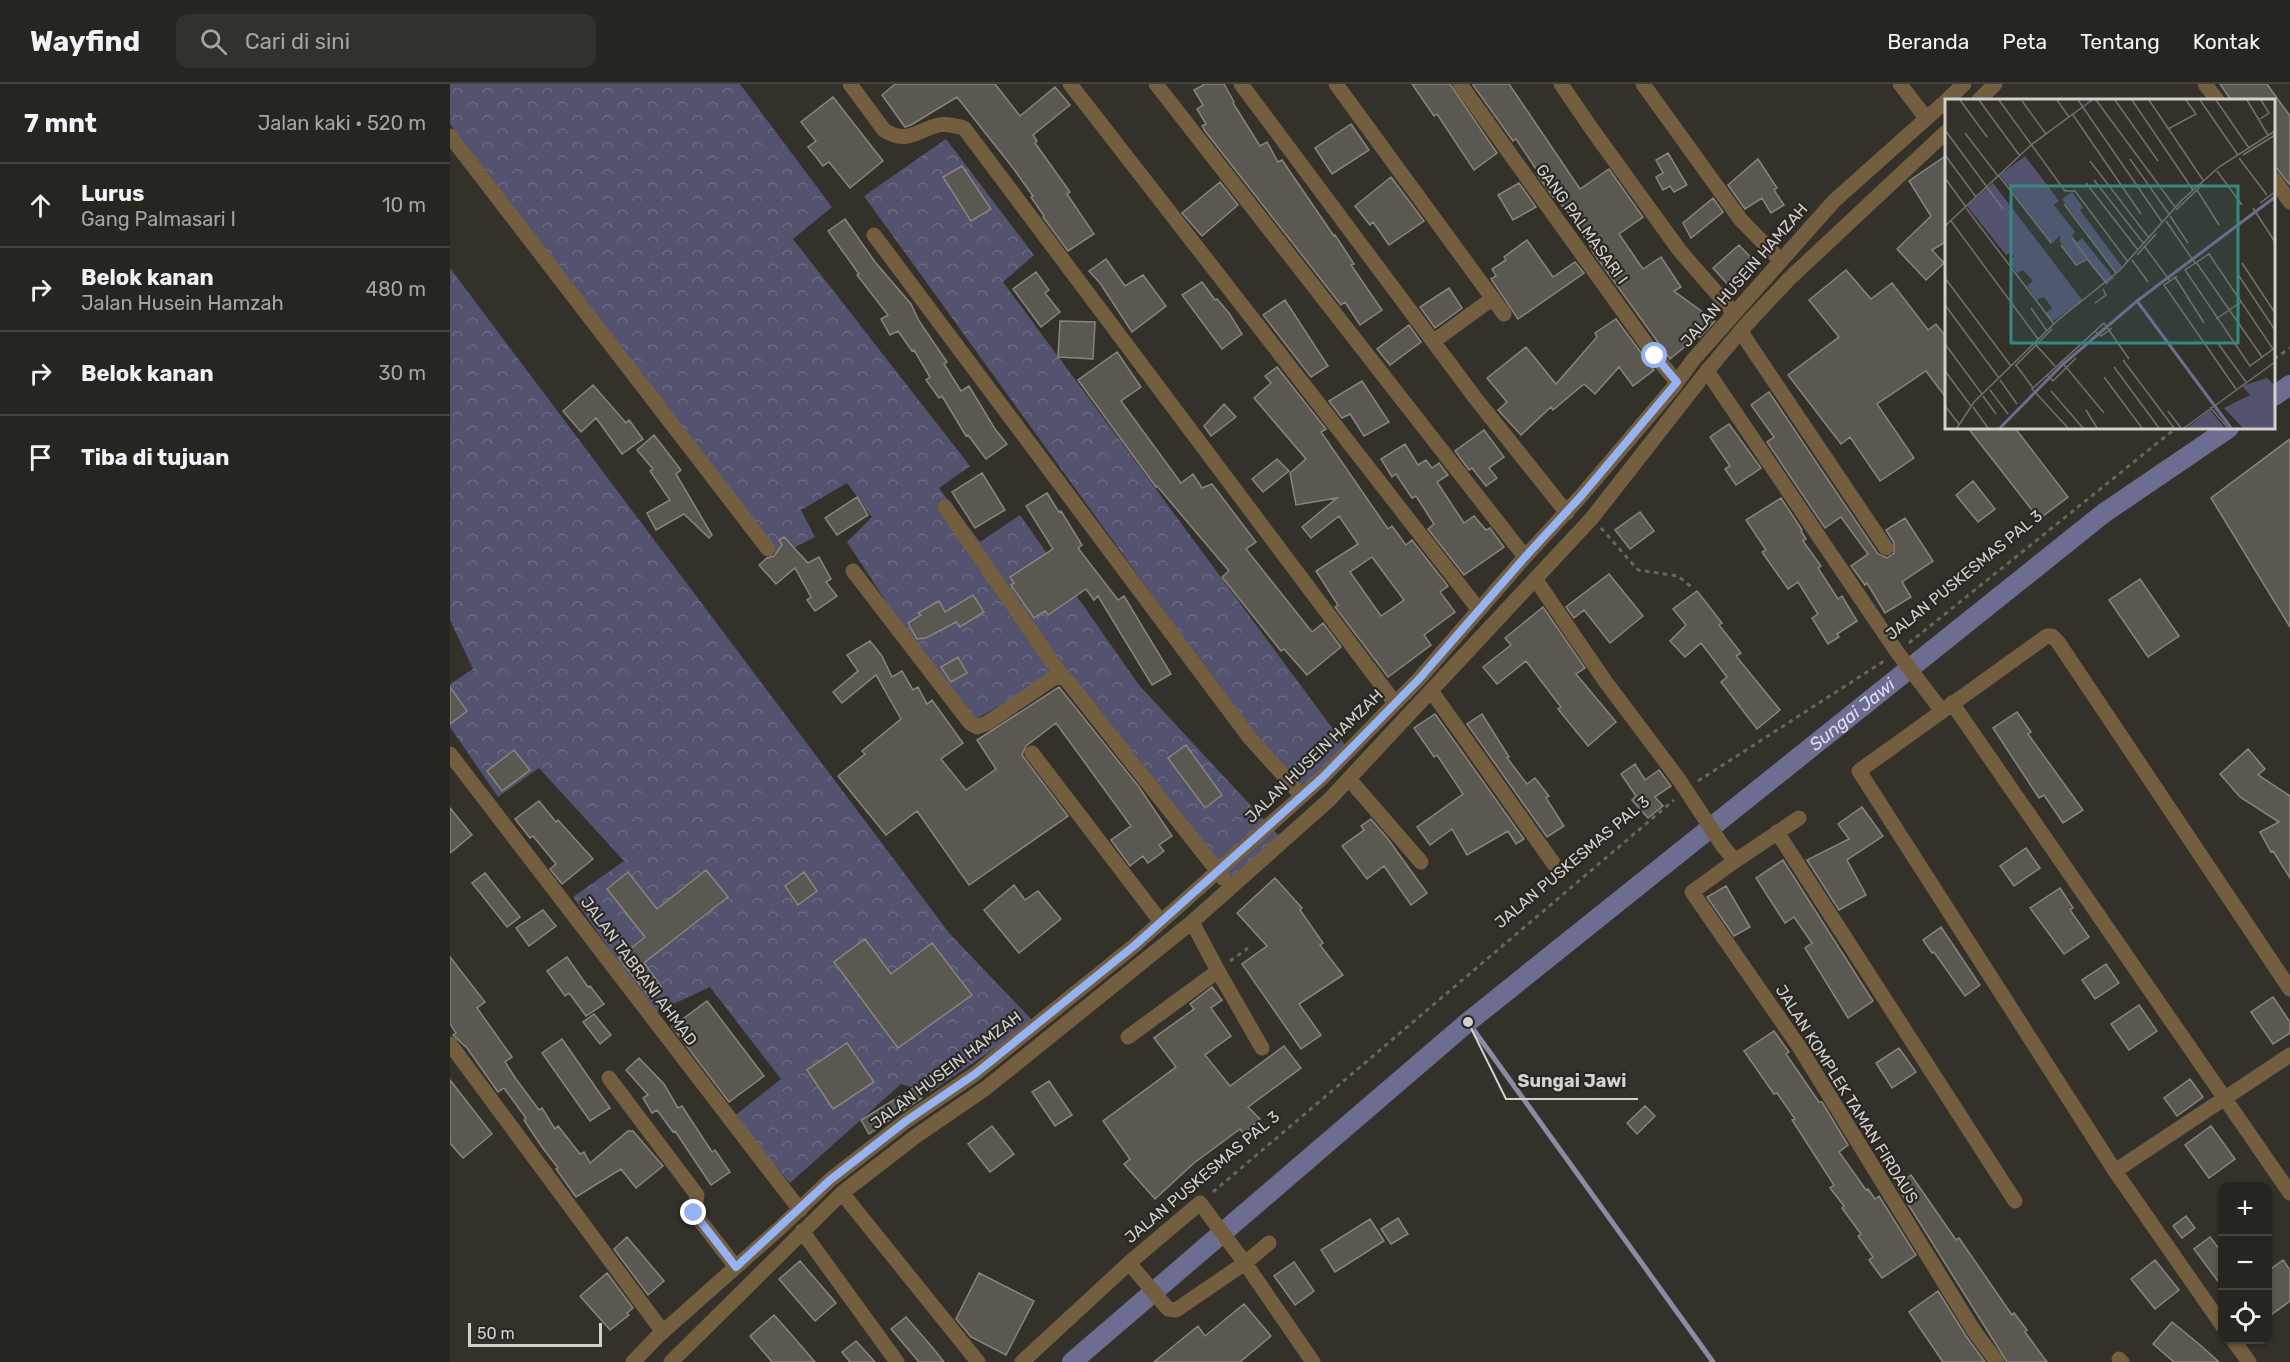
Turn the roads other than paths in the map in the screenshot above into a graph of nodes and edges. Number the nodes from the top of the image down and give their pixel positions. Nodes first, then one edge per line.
1 (850, 84) edge
2 (1070, 84) edge
3 (1156, 84) edge
4 (1241, 84) edge
5 (1336, 84) edge
6 (1460, 84) edge
7 (1561, 84) edge
8 (1643, 84) edge
9 (1900, 84) edge
10 (1964, 84) edge
11 (1995, 84) edge
12 (2205, 84) edge
13 (1949, 99) edge
14 (1980, 99) edge
15 (2216, 99) edge
16 (1945, 103) edge
17 (1926, 118) junction
18 (1945, 134) edge
19 (450, 136) edge
20 (2275, 180) edge
21 (2290, 202) edge
22 (874, 235) dead end
23 (1780, 260) junction
24 (1493, 298) junction
25 (1734, 313) junction
26 (1504, 314) dead end
27 (1741, 332) junction
28 (1434, 341) junction
29 (1707, 371) junction
30 (1677, 382) junction
31 (1582, 495) junction
32 (945, 507) dead end
33 (1566, 513) junction
34 (1595, 514) junction
35 (1886, 548) dead end
36 (768, 549) dead end
37 (1525, 557) junction
38 (853, 571) dead end
39 (1536, 580) junction
40 (1479, 610) junction
41 (1062, 676) junction
42 (1432, 692) junction
43 (1395, 703) junction
44 (1947, 707) junction
45 (1032, 753) dead end
46 (450, 754) edge
47 (1349, 779) junction
48 (1302, 796) junction
49 (1799, 818) dead end
50 (1777, 832) junction
51 (1735, 861) junction
52 (1421, 862) dead end
53 (1556, 867) dead end
54 (1218, 872) junction
55 (1231, 887) junction
56 (1161, 922) junction
57 (1192, 922) junction
58 (1218, 971) junction
59 (2290, 989) edge
60 (1128, 1037) dead end
61 (450, 1044) edge
62 (1262, 1048) dead end
63 (2290, 1055) edge
64 (609, 1078) dead end
65 (2226, 1099) junction
66 (2115, 1171) junction
67 (2290, 1193) edge
68 (842, 1194) junction
69 (2015, 1202) dead end
70 (800, 1210) junction
71 (802, 1232) junction
72 (1269, 1243) dead end
73 (1245, 1263) junction
74 (736, 1267) junction
75 (1134, 1268) junction
76 (2218, 1317) edge
77 (663, 1332) junction
78 (2236, 1344) edge
79 (633, 1362) edge
80 (671, 1362) edge
81 (897, 1362) edge
82 (978, 1362) edge
83 (1022, 1362) edge
84 (1313, 1362) edge
85 (1997, 1362) edge
86 (2249, 1362) edge

1 - 43 street
2 - 40 street
3 - 37 street
4 - 28 street
5 - 24 street
6 - 30 street, GANG PALMASARI I
7 - 25 street
8 - 23 street
9 - 17 street
10 - 13 street, JALAN HUSEIN HAMZAH
11 - 14 street
12 - 15 street
16 - 17 street, JALAN HUSEIN HAMZAH
17 - 23 street, JALAN HUSEIN HAMZAH
18 - 27 street, JALAN HUSEIN HAMZAH
19 - 36 street
20 - 21 street
22 - 48 street
23 - 25 street, JALAN HUSEIN HAMZAH
24 - 26 street
24 - 28 street
25 - 30 street, JALAN HUSEIN HAMZAH
27 - 29 street, JALAN HUSEIN HAMZAH
27 - 35 street
28 - 33 street
29 - 34 street, JALAN HUSEIN HAMZAH
29 - 44 street
30 - 31 street, JALAN HUSEIN HAMZAH
31 - 33 street, JALAN HUSEIN HAMZAH
31 - 34 street
32 - 41 street
33 - 37 street, JALAN HUSEIN HAMZAH
34 - 39 street, JALAN HUSEIN HAMZAH
37 - 40 street, JALAN HUSEIN HAMZAH
38 - 41 street
39 - 42 street, JALAN HUSEIN HAMZAH
39 - 51 street
40 - 43 street, JALAN HUSEIN HAMZAH
41 - 54 street
42 - 47 street, JALAN HUSEIN HAMZAH
42 - 53 street
43 - 48 street, JALAN HUSEIN HAMZAH
44 - 59 street
44 - 65 street
44 - 66 street
45 - 56 street
46 - 70 street, JALAN TABRANI AHMAD
47 - 52 street
47 - 55 street, JALAN HUSEIN HAMZAH
48 - 54 street, JALAN HUSEIN HAMZAH
49 - 50 street
50 - 51 street
50 - 69 street
51 - 85 street, JALAN KOMPLEK TAMAN FIRDAUS
54 - 55 street
54 - 56 street, JALAN HUSEIN HAMZAH
55 - 57 street, JALAN HUSEIN HAMZAH
56 - 70 street, JALAN HUSEIN HAMZAH
57 - 58 street
57 - 68 street, JALAN HUSEIN HAMZAH
58 - 60 street
58 - 62 street
61 - 77 street
63 - 65 street
64 - 74 street
65 - 66 street
65 - 67 street
66 - 76 street
68 - 71 street, JALAN HUSEIN HAMZAH
68 - 82 street
70 - 74 street, JALAN HUSEIN HAMZAH
71 - 80 street, JALAN HUSEIN HAMZAH
71 - 81 street
72 - 73 street
73 - 75 street
73 - 75 street, JALAN PUSKESMAS PAL 3
73 - 84 street
74 - 77 street, JALAN HUSEIN HAMZAH
75 - 83 street, JALAN PUSKESMAS PAL 3
77 - 79 street, JALAN HUSEIN HAMZAH
78 - 86 street

